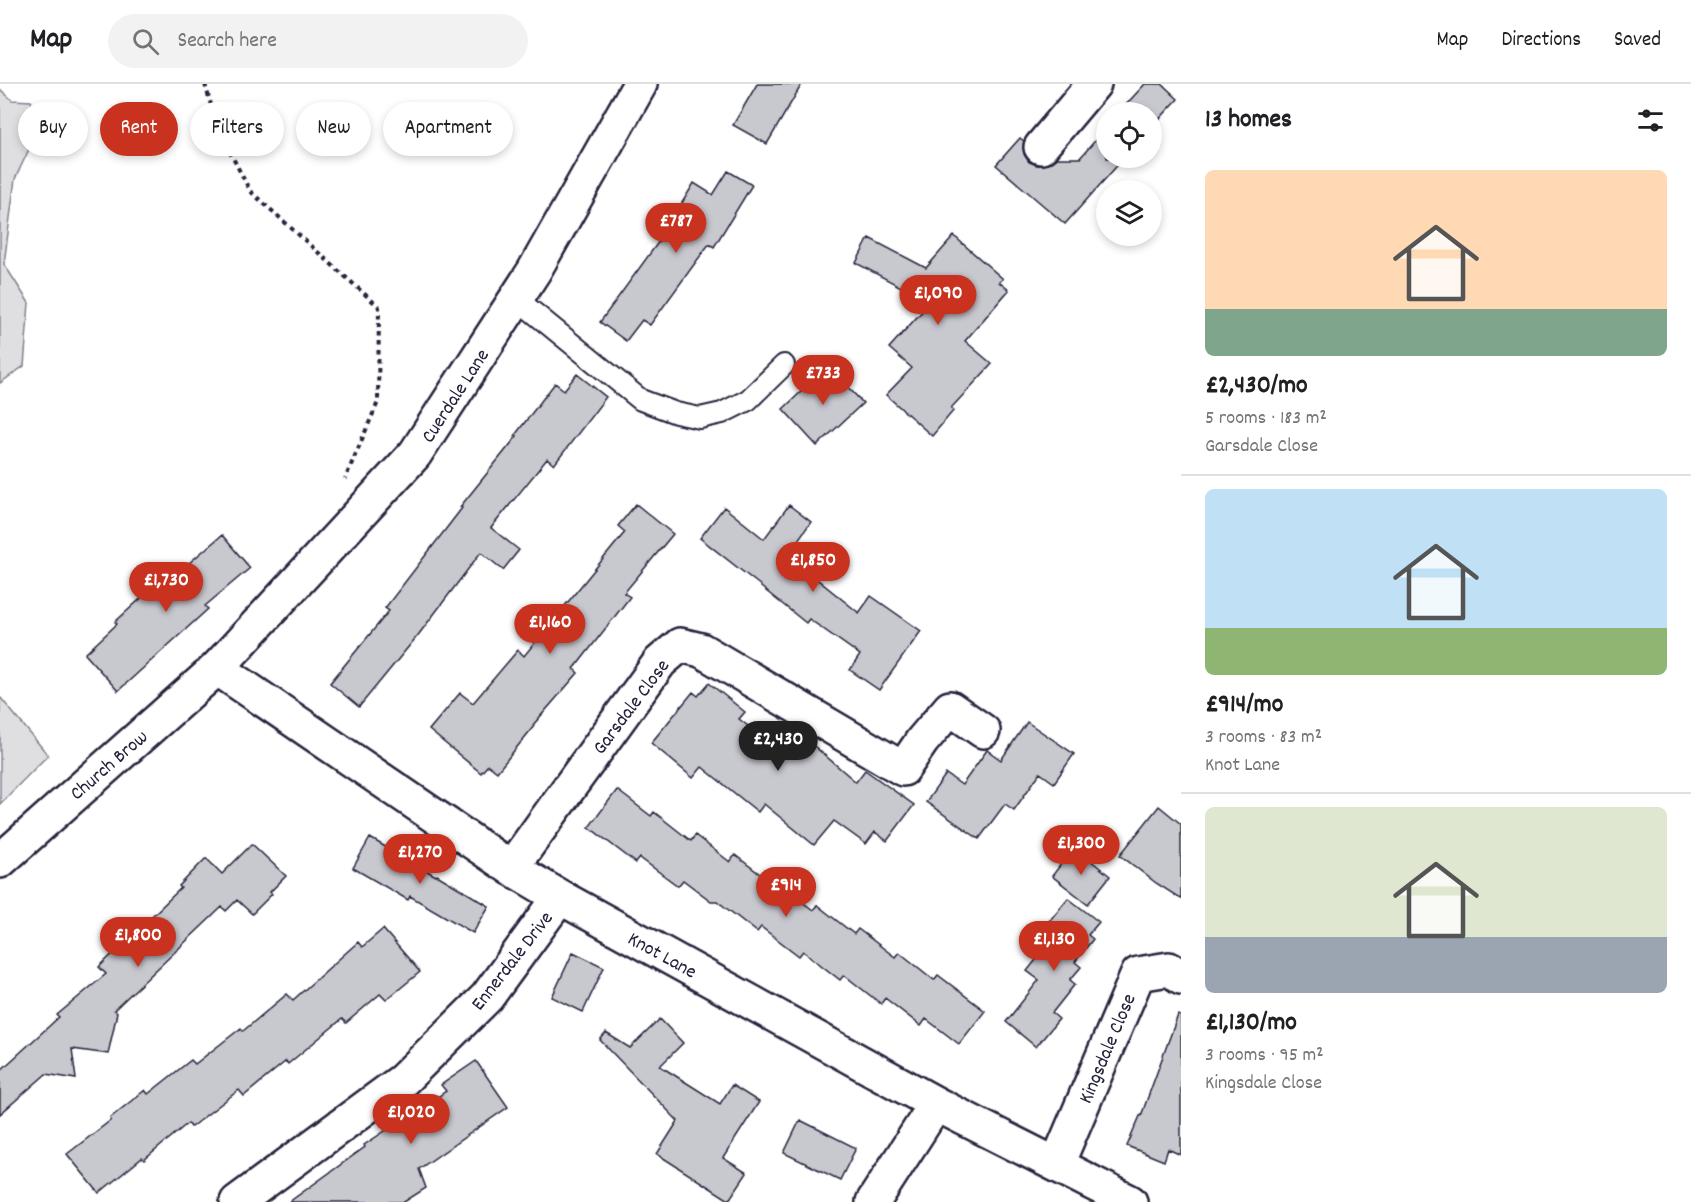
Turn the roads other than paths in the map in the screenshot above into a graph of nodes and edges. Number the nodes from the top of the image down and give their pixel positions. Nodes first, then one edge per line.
1 (640, 84) edge
2 (1090, 86) edge
3 (1041, 147) dead end
4 (517, 298) junction
5 (784, 365) dead end
6 (217, 668) junction
7 (983, 731) dead end
8 (0, 861) edge
9 (511, 868) junction
10 (560, 897) junction
11 (1181, 977) edge
12 (936, 1104) junction
13 (1057, 1164) junction
14 (237, 1202) edge
15 (873, 1202) edge
16 (1130, 1202) edge

1 - 4 street, Cuerdale Lane
2 - 3 street
4 - 5 lane
4 - 6 street, Cuerdale Lane
6 - 8 street, Church Brow
6 - 9 street, Knot Lane
7 - 9 street, Garsdale Close
9 - 10 street, Knot Lane
10 - 12 street, Knot Lane
10 - 14 street, Ennerdale Drive
11 - 13 street, Kingsdale Close
12 - 13 street, Knot Lane
12 - 15 street
13 - 16 street, Knot Lane

